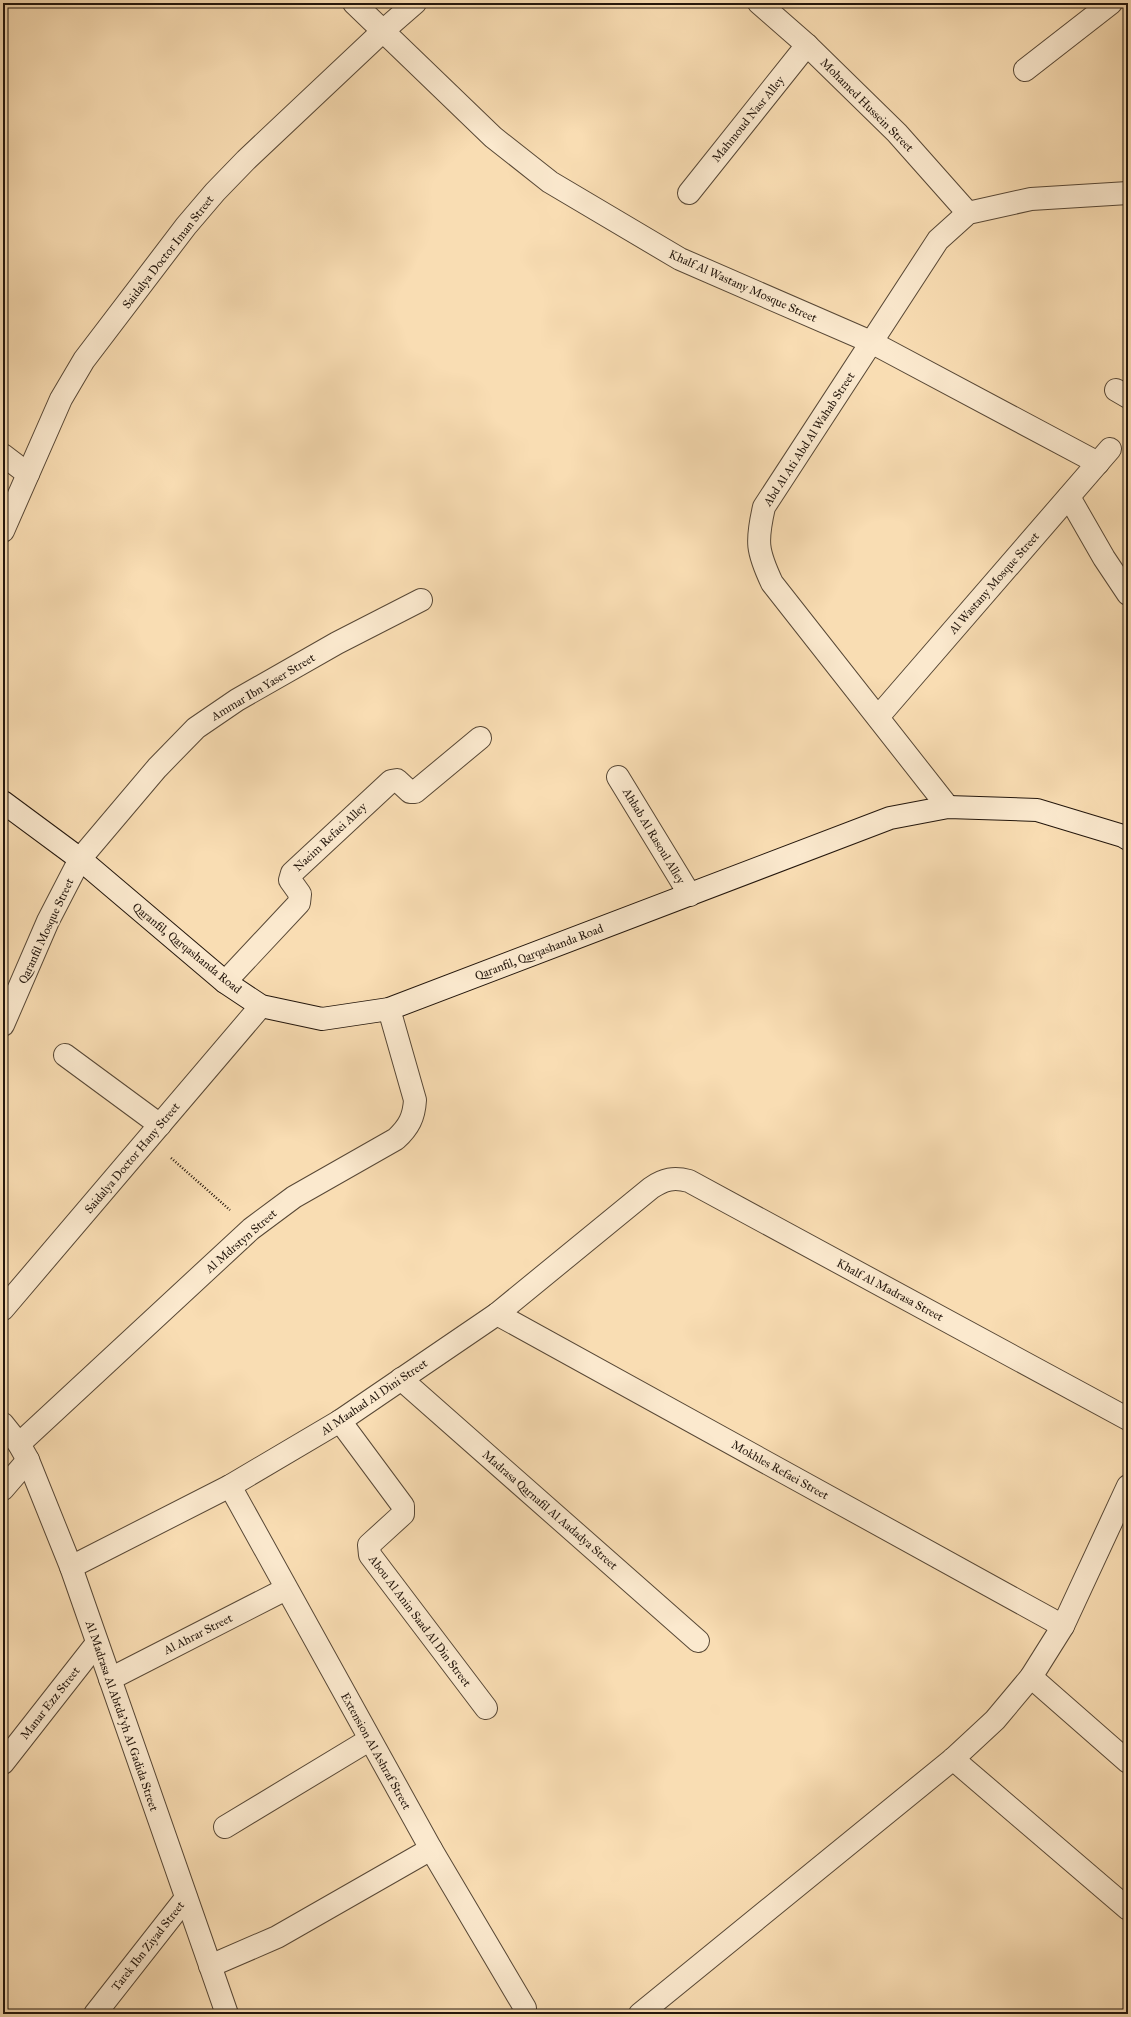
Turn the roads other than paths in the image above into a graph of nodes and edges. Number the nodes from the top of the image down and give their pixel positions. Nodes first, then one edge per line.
1 (354, 3) edge
2 (415, 3) edge
3 (759, 3) edge
4 (1111, 3) edge
5 (384, 30) junction
6 (807, 45) junction
7 (1025, 70) dead end
8 (689, 193) dead end
9 (1128, 193) edge
10 (968, 213) junction
11 (871, 342) junction
12 (3, 455) edge
13 (1104, 456) joint
14 (28, 474) junction
15 (1069, 497) junction
16 (3, 531) edge
17 (1128, 594) edge
18 (421, 600) dead end
19 (878, 717) junction
20 (480, 738) dead end
21 (618, 777) dead end
22 (3, 802) edge
23 (948, 807) junction
24 (1128, 839) edge
25 (80, 859) junction
26 (690, 895) junction
27 (225, 982) junction
28 (262, 1006) junction
29 (389, 1009) junction
30 (3, 1025) edge
31 (65, 1055) dead end
32 (154, 1132) junction
33 (651, 1188) joint
34 (3, 1309) edge
35 (497, 1314) junction
36 (401, 1379) junction
37 (1128, 1419) edge
38 (340, 1421) junction
39 (3, 1424) edge
40 (23, 1452) junction
41 (230, 1486) junction
42 (1128, 1486) edge
43 (3, 1489) edge
44 (70, 1567) junction
45 (286, 1589) junction
46 (1063, 1626) junction
47 (698, 1641) dead end
48 (97, 1643) junction
49 (1031, 1677) junction
50 (110, 1678) junction
51 (486, 1708) dead end
52 (369, 1740) junction
53 (953, 1759) junction
54 (1128, 1762) edge
55 (3, 1763) edge
56 (225, 1827) dead end
57 (431, 1849) junction
58 (186, 1898) junction
59 (1128, 1909) edge
60 (210, 1966) junction
61 (95, 2014) edge
62 (226, 2014) edge
63 (525, 2014) edge
64 (642, 2014) edge

1 - 5 street, Khalf Al Wastany Mosque Street
2 - 5 street, Saidalya Doctor Iman Street
3 - 6 street, Mohamed Hussein Street
4 - 7 street
5 - 11 street, Khalf Al Wastany Mosque Street
5 - 14 street, Saidalya Doctor Iman Street
6 - 8 street, Mahmoud Nasr Alley
6 - 10 street, Mohamed Hussein Street
9 - 10 street
10 - 11 street, Abd Al Ati Abd Al Wahab Street
11 - 13 street, Khalf Al Wastany Mosque Street
11 - 19 street, Abd Al Ati Abd Al Wahab Street
12 - 14 street
13 - 15 street, Al Wastany Mosque Street
14 - 16 street, Saidalya Doctor Iman Street
15 - 17 street
15 - 19 street, Al Wastany Mosque Street
18 - 25 street, Ammar Ibn Yaser Street
19 - 23 street, Abd Al Ati Abd Al Wahab Street
20 - 27 street, Naeim Refaei Alley
21 - 26 street, Ahbab Al Rasoul Alley
22 - 25 street, Qaranfil, Qarqashanda Road
23 - 24 street, Qaranfil, Qarqashanda Road
23 - 26 street, Qaranfil, Qarqashanda Road
25 - 27 street, Qaranfil, Qarqashanda Road
25 - 30 street, Qaranfil Mosque Street
26 - 29 street, Qaranfil, Qarqashanda Road
27 - 28 street, Qaranfil, Qarqashanda Road
28 - 29 street, Qaranfil, Qarqashanda Road
28 - 32 street, Saidalya Doctor Hany Street
29 - 40 street, Al Mdrstyn Street
31 - 32 street
32 - 34 street, Saidalya Doctor Hany Street
33 - 35 street, Al Maahad Al Dini Street
33 - 37 street, Khalf Al Madrasa Street
35 - 36 street, Al Maahad Al Dini Street
35 - 46 street, Mokhles Refaei Street
36 - 38 street, Al Maahad Al Dini Street
36 - 47 street, Madrasa Qarnafil Al Aadadya Street
38 - 41 street, Al Maahad Al Dini Street
38 - 51 street, Abou Al Anin Saad Al Din Street
39 - 40 street, Al Madrasa Al Abtda'yh Al Gadida Street
40 - 43 street, Al Mdrstyn Street
40 - 44 street, Al Madrasa Al Abtda'yh Al Gadida Street
41 - 44 street, Al Maahad Al Dini Street
41 - 45 street, Extension Al Ashraf Street
42 - 46 street
44 - 48 street, Al Madrasa Al Abtda'yh Al Gadida Street
45 - 50 street, Al Ahrar Street
45 - 52 street, Extension Al Ashraf Street
46 - 49 street
48 - 50 street, Al Madrasa Al Abtda'yh Al Gadida Street
48 - 55 street, Manar Ezz Street
49 - 53 street
49 - 54 street
50 - 58 street, Al Madrasa Al Abtda'yh Al Gadida Street
52 - 56 street
52 - 57 street, Extension Al Ashraf Street
53 - 59 street
53 - 64 street
57 - 60 street
57 - 63 street, Extension Al Ashraf Street
58 - 60 street, Al Madrasa Al Abtda'yh Al Gadida Street
58 - 61 street, Tarek Ibn Ziyad Street
60 - 62 street, Al Madrasa Al Abtda'yh Al Gadida Street

